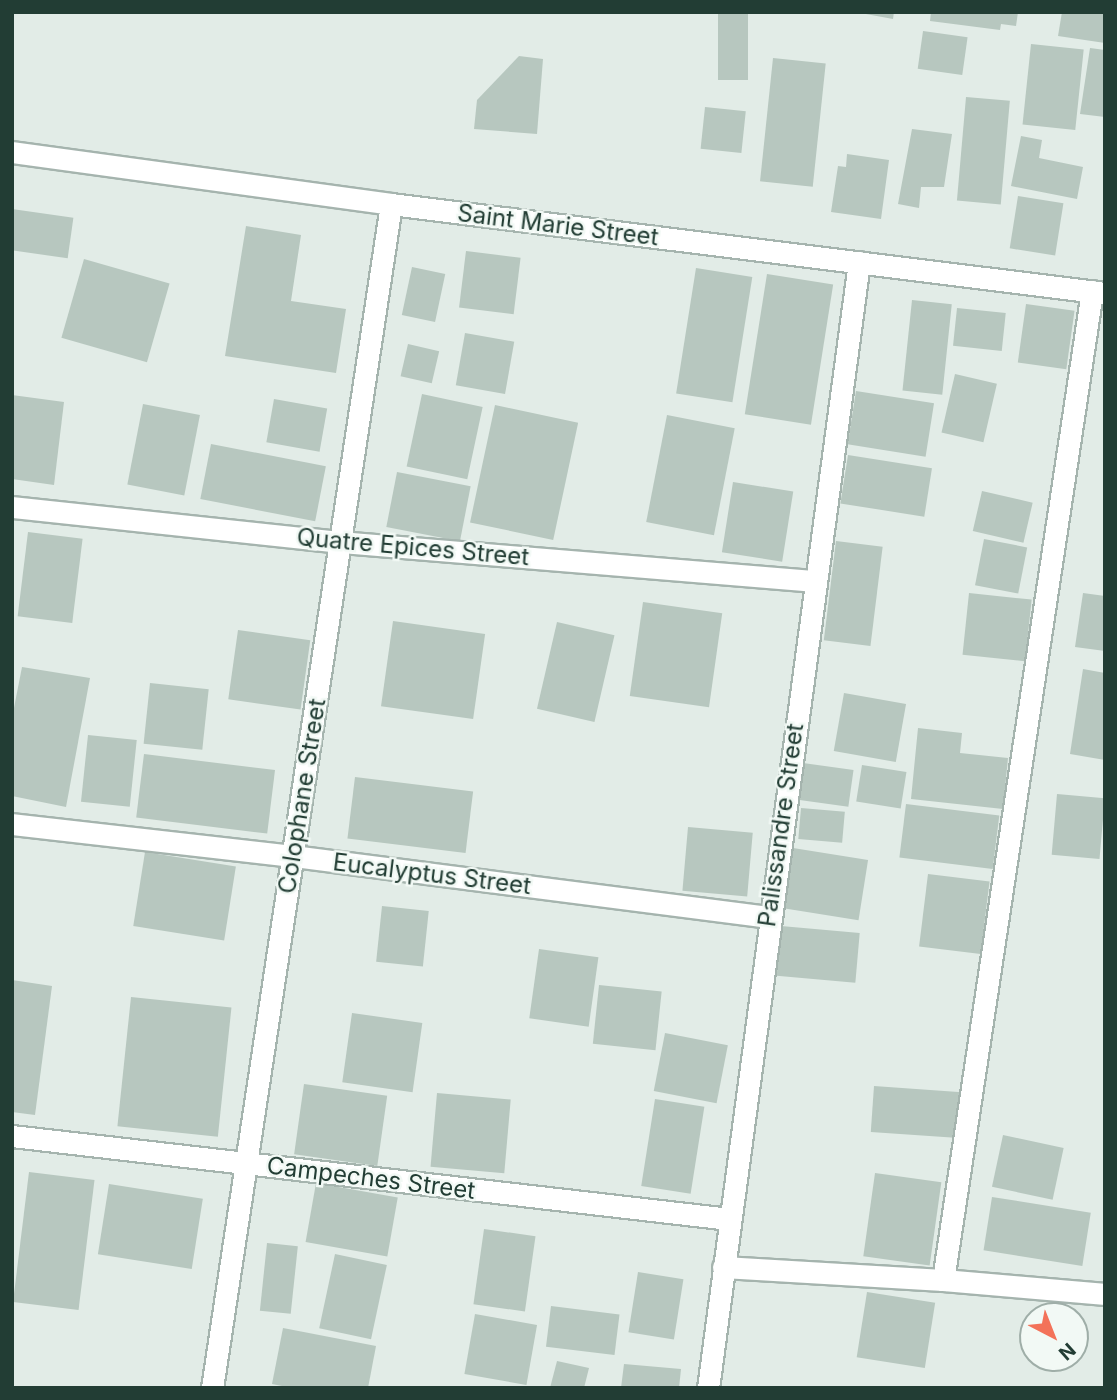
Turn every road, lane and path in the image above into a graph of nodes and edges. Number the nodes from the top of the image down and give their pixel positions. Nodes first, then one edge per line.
1 (12, 152) edge
2 (391, 204) junction
3 (859, 262) junction
4 (1098, 292) edge
5 (12, 507) edge
6 (340, 542) junction
7 (814, 581) junction
8 (12, 824) edge
9 (293, 856) junction
10 (769, 917) junction
11 (12, 1136) edge
12 (246, 1164) junction
13 (729, 1220) junction
14 (723, 1267) junction
15 (943, 1280) junction
16 (1105, 1294) edge
17 (212, 1388) edge
18 (708, 1388) edge

1 - 2 street, Saint Marie Street
2 - 3 street, Saint Marie Street
2 - 6 street, Colophane Street
3 - 4 street, Saint Marie Street
3 - 7 street, Palissandre Street
4 - 15 street
5 - 6 street, Quatre Epices Street
6 - 7 street, Quatre Epices Street
6 - 9 street, Colophane Street
7 - 10 street, Palissandre Street
8 - 9 street, Eucalyptus Street
9 - 10 street, Eucalyptus Street
9 - 12 street, Colophane Street
10 - 13 street, Palissandre Street
11 - 12 street, Campeches Street
12 - 13 street, Campeches Street
12 - 17 street, Colophane Street
13 - 14 street, Palissandre Street
14 - 15 street
14 - 18 street, Palissandre Street
15 - 16 street

